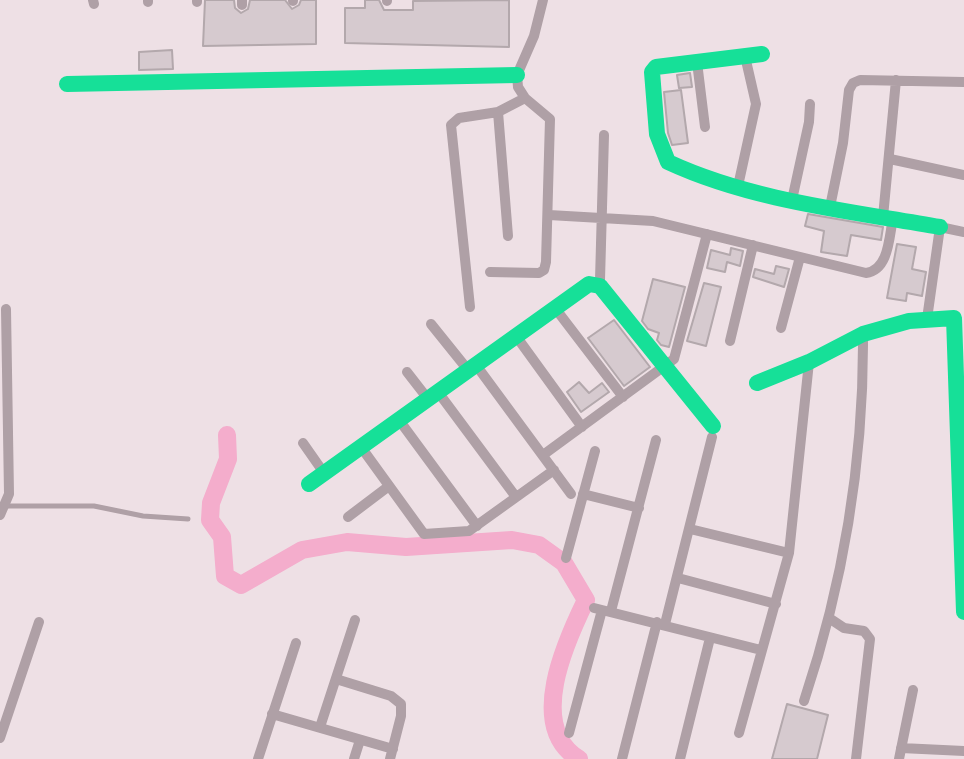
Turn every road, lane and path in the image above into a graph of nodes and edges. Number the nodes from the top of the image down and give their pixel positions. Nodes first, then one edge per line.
1 (543, 0) edge
2 (753, 55) joint
3 (697, 62) junction
4 (517, 75) junction
5 (896, 80) junction
6 (964, 82) edge
7 (67, 83) dead end
8 (525, 98) junction
9 (810, 104) dead end
10 (498, 112) junction
11 (705, 127) dead end
12 (604, 135) dead end
13 (890, 159) junction
14 (964, 175) edge
15 (738, 186) junction
16 (792, 200) junction
17 (831, 207) junction
18 (549, 215) junction
19 (602, 216) junction
20 (888, 218) junction
21 (940, 227) junction
22 (964, 232) edge
23 (707, 234) junction
24 (508, 236) dead end
25 (752, 245) junction
26 (800, 257) junction
27 (490, 272) dead end
28 (600, 280) dead end
29 (470, 307) dead end
30 (555, 308) junction
31 (6, 309) dead end
32 (959, 317) edge
33 (927, 319) junction
34 (431, 324) dead end
35 (781, 328) dead end
36 (863, 334) junction
37 (516, 336) junction
38 (730, 341) dead end
39 (809, 362) junction
40 (472, 367) junction
41 (665, 367) junction
42 (407, 372) dead end
43 (757, 383) dead end
44 (433, 395) junction
45 (623, 397) junction
46 (399, 420) junction
47 (582, 427) junction
48 (713, 431) joint
49 (656, 440) dead end
50 (303, 443) dead end
51 (361, 447) junction
52 (595, 452) dead end
53 (542, 455) junction
54 (554, 470) junction
55 (324, 473) junction
56 (309, 484) dead end
57 (389, 486) junction
58 (571, 494) dead end
59 (583, 494) junction
60 (516, 497) junction
61 (639, 508) junction
62 (3, 510) edge
63 (348, 517) dead end
64 (188, 519) dead end
65 (477, 526) junction
66 (690, 529) junction
67 (789, 553) junction
68 (566, 558) dead end
69 (678, 578) junction
70 (776, 604) junction
71 (602, 610) junction
72 (964, 612) edge
73 (829, 618) junction
74 (355, 620) dead end
75 (39, 622) dead end
76 (661, 623) junction
77 (710, 638) junction
78 (296, 643) dead end
79 (761, 650) junction
80 (336, 679) junction
81 (913, 690) dead end
82 (804, 701) dead end
83 (272, 715) junction
84 (320, 727) junction
85 (569, 733) dead end
86 (739, 733) dead end
87 (0, 738) edge
88 (360, 740) junction
89 (964, 751) edge
90 (900, 753) edge
91 (391, 754) edge
92 (258, 759) edge
93 (354, 759) edge
94 (622, 759) edge
95 (680, 759) edge
96 (856, 759) edge

1 - 4 street
2 - 3 street
2 - 15 street
3 - 11 street
3 - 15 street
4 - 7 street
4 - 8 street
5 - 6 street
5 - 13 street
5 - 17 street
8 - 10 street
8 - 18 street
9 - 16 street
10 - 24 street
10 - 29 street
12 - 19 street
13 - 14 street
13 - 20 street
15 - 16 street
16 - 17 street
17 - 20 street
18 - 19 street
18 - 27 street
19 - 23 street
19 - 28 street
20 - 21 street
20 - 26 street
21 - 22 street
21 - 33 street
23 - 25 street
23 - 41 street
25 - 26 street
25 - 38 street
26 - 35 street
30 - 37 street
30 - 41 street
30 - 45 street
31 - 62 street
32 - 33 street
32 - 72 street
33 - 36 street
34 - 40 street
36 - 39 street
36 - 73 street
37 - 40 street
37 - 47 street
39 - 43 street
39 - 67 street
40 - 44 street
40 - 53 street
41 - 45 street
41 - 48 street
42 - 44 street
44 - 46 street
44 - 60 street
45 - 47 street
46 - 51 street
46 - 65 street
47 - 53 street
48 - 66 street
49 - 61 street
50 - 55 street
51 - 55 street
51 - 57 street
52 - 59 street
53 - 54 street
54 - 58 street
54 - 60 street
55 - 56 street
57 - 63 street
57 - 65 street
59 - 61 street
59 - 68 street
60 - 65 street
61 - 71 street
62 - 64 lane
66 - 67 street
66 - 69 street
67 - 70 street
69 - 70 street
69 - 76 street
70 - 79 street
71 - 76 street
71 - 85 street
73 - 82 street
73 - 96 street
74 - 80 street
75 - 87 street
76 - 77 street
76 - 94 street
77 - 79 street
77 - 95 street
78 - 83 street
79 - 86 street
80 - 84 street
80 - 91 street
81 - 90 street
83 - 84 street
83 - 92 street
84 - 88 street
88 - 91 street
88 - 93 street
89 - 90 street

